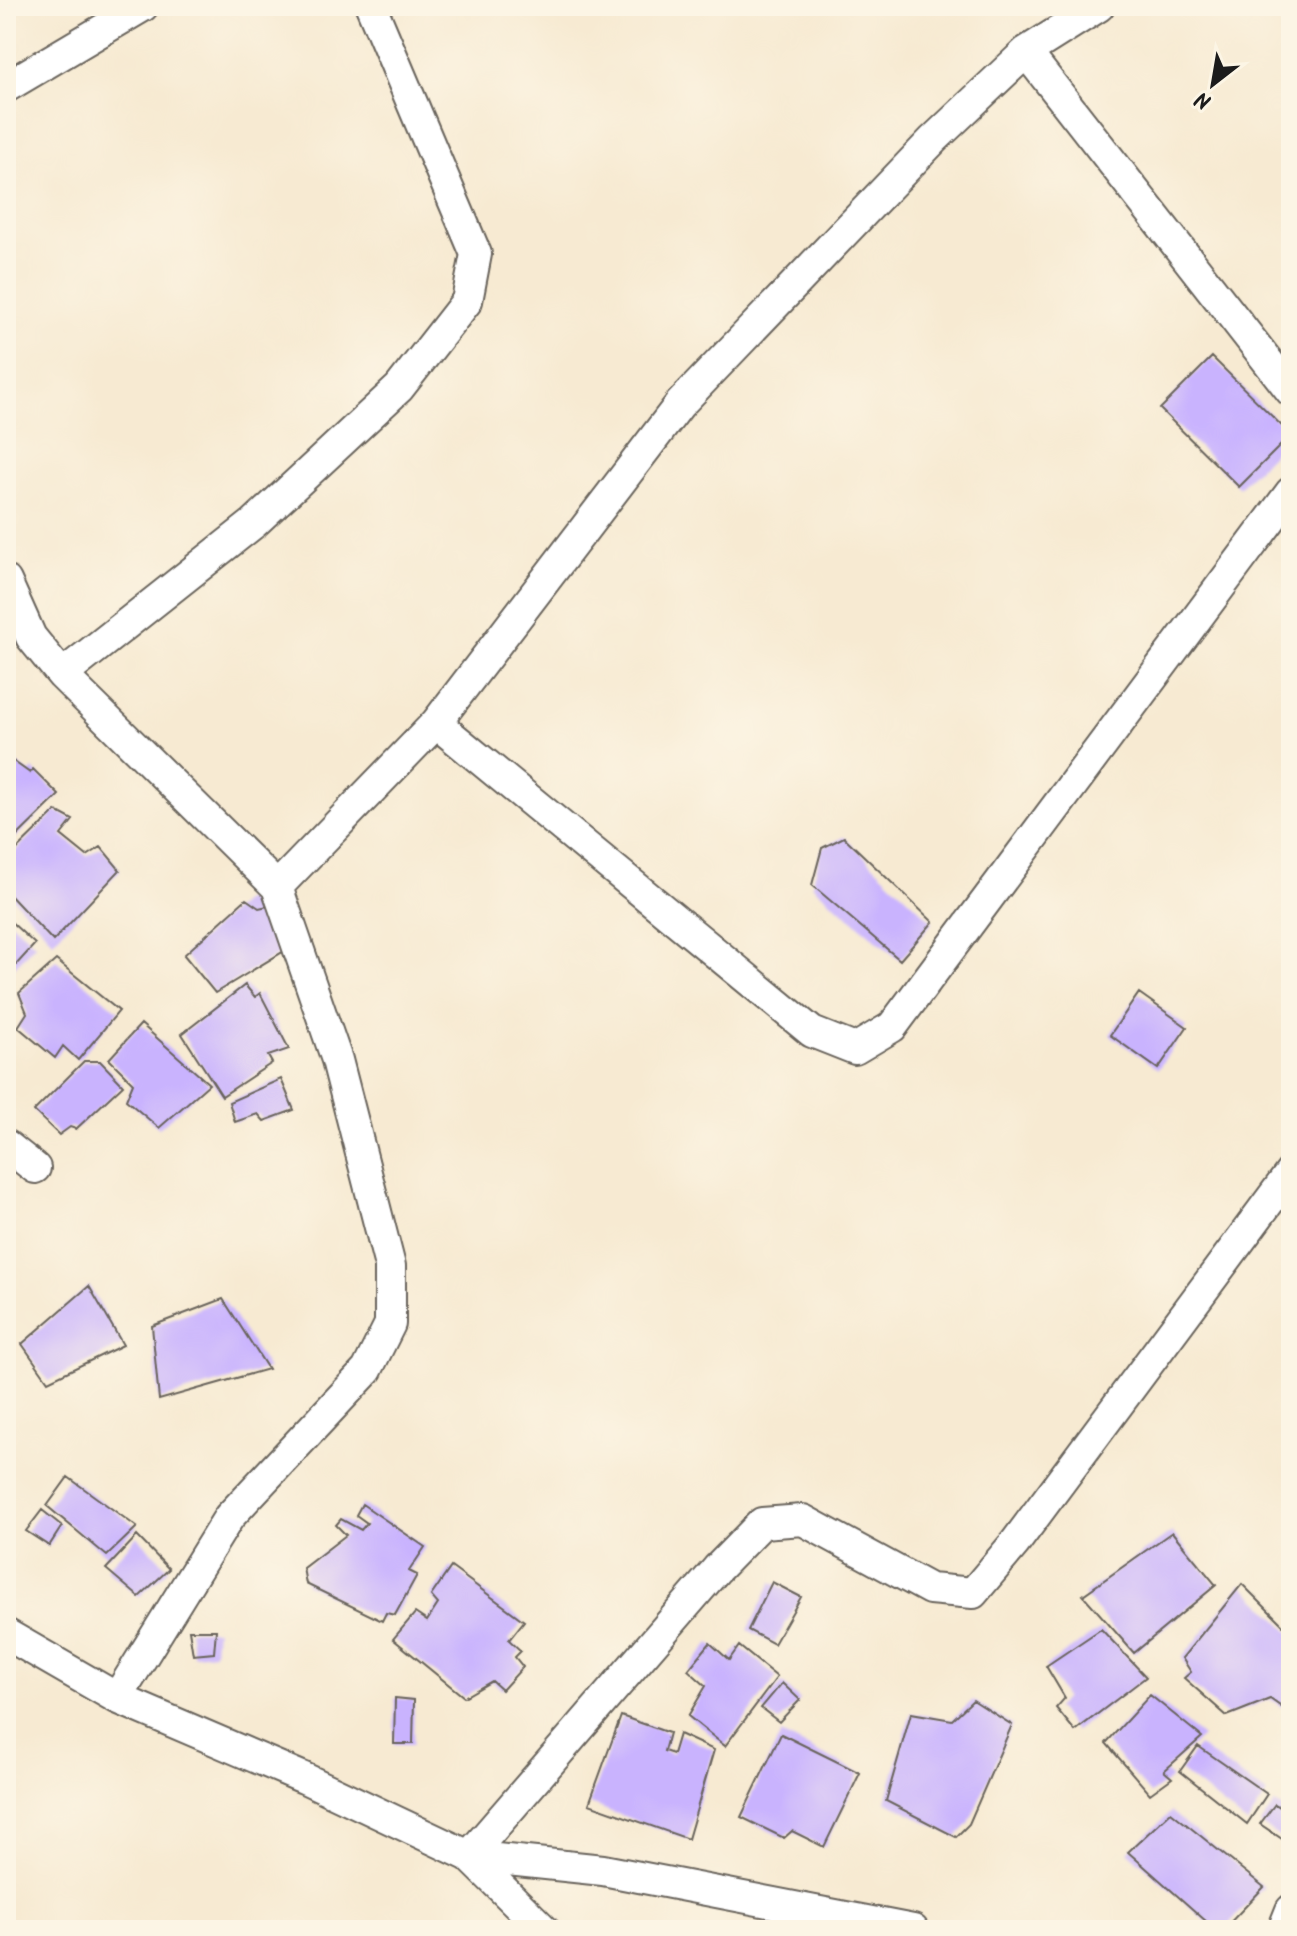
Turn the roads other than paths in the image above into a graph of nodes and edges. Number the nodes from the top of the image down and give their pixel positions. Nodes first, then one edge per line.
1 (143, 6) edge
2 (371, 6) edge
3 (1099, 6) edge
4 (1026, 52) junction
5 (6, 87) edge
6 (1291, 391) edge
7 (1291, 492) edge
8 (6, 581) edge
9 (62, 675) junction
10 (436, 723) junction
11 (277, 887) junction
12 (6, 1145) edge
13 (35, 1168) dead end
14 (1291, 1172) edge
15 (6, 1634) edge
16 (117, 1698) junction
17 (469, 1856) junction
18 (1291, 1910) edge
19 (544, 1930) edge
20 (913, 1930) edge
21 (1283, 1930) edge

1 - 5 street
2 - 9 street
3 - 4 street
4 - 6 street
4 - 10 street
7 - 10 street
8 - 9 street
9 - 11 street
10 - 11 street
11 - 16 street
12 - 13 street
14 - 17 street
15 - 16 street
16 - 17 street
17 - 19 street
17 - 20 street
18 - 21 street

